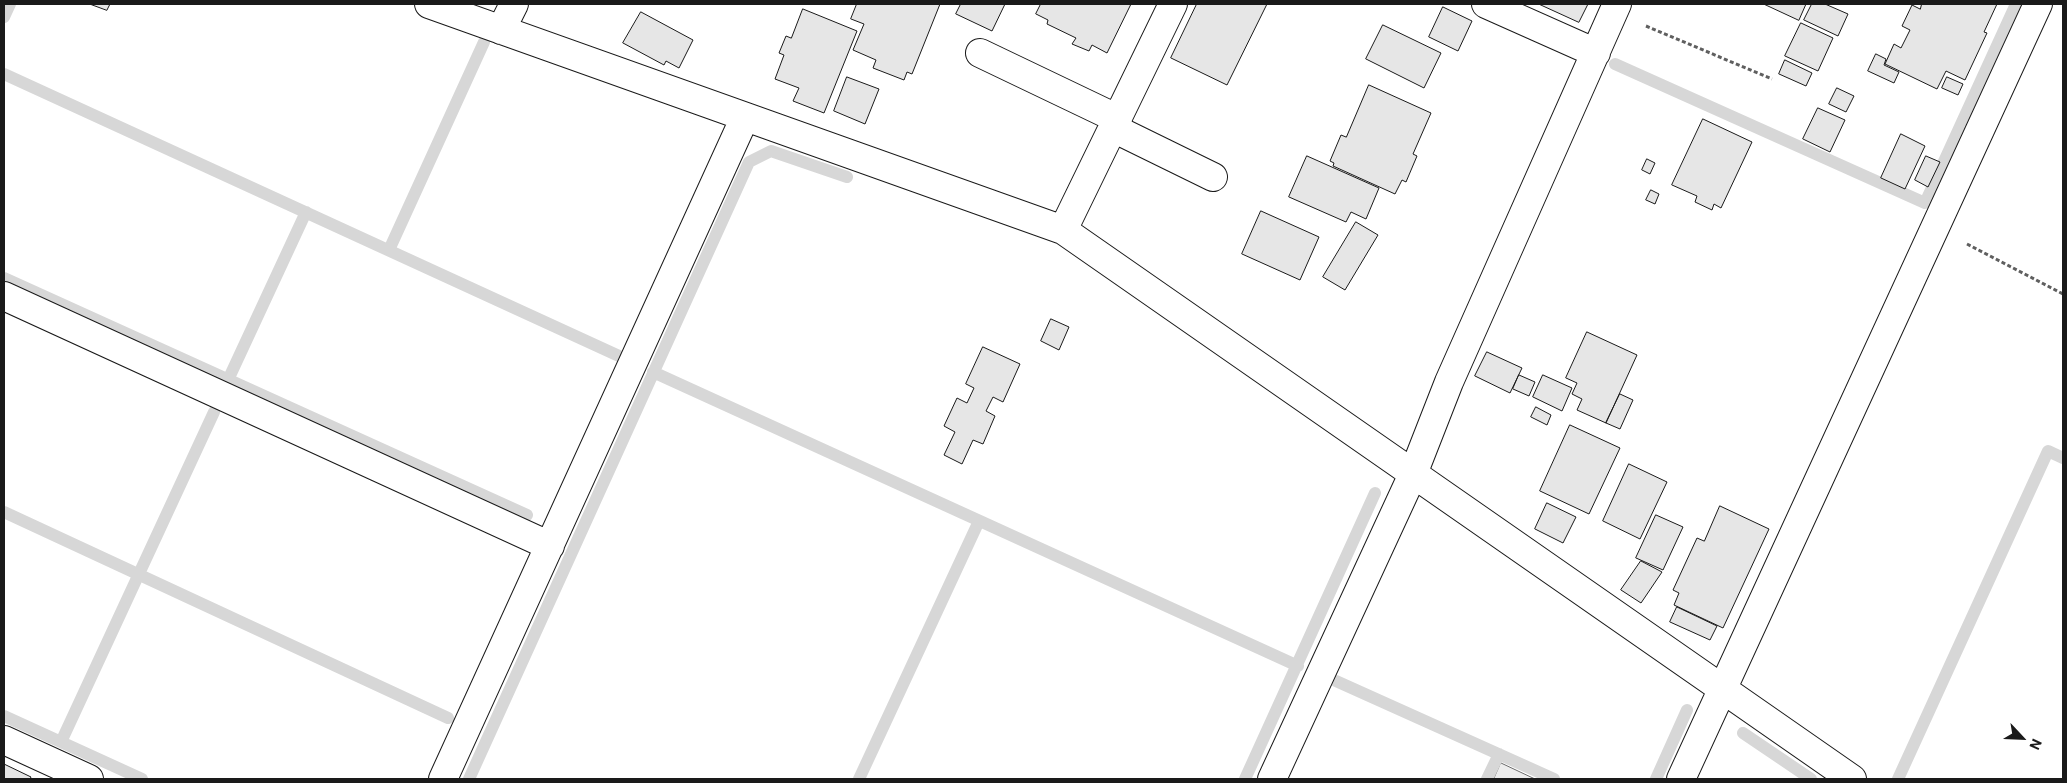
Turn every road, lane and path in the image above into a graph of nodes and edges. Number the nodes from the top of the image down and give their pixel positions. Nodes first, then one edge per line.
1 (428, 4) edge
2 (514, 4) edge
3 (1173, 4) edge
4 (1486, 4) edge
5 (2038, 4) edge
6 (1615, 8) edge
7 (501, 30) junction
8 (980, 53) dead end
9 (1596, 53) junction
10 (1772, 79) dead end
11 (745, 117) junction
12 (1115, 124) junction
13 (1213, 176) dead end
14 (1935, 228) junction
15 (1064, 230) junction
16 (2063, 294) edge
17 (4, 296) edge
18 (1413, 474) junction
19 (550, 546) junction
20 (1722, 690) junction
21 (4, 740) edge
22 (90, 779) edge
23 (444, 779) edge
24 (1272, 779) edge
25 (1681, 779) edge
26 (1852, 779) edge

1 - 7 street
2 - 7 street
3 - 12 street
4 - 9 street
5 - 14 street
6 - 9 street
6 - 10 path
7 - 11 street
8 - 12 street
9 - 18 street
11 - 15 street
11 - 19 street
12 - 13 street
12 - 15 street
14 - 16 path
14 - 20 street
15 - 18 street
17 - 19 street
18 - 20 street
18 - 24 street
19 - 23 street
20 - 25 street
20 - 26 street
21 - 22 street

